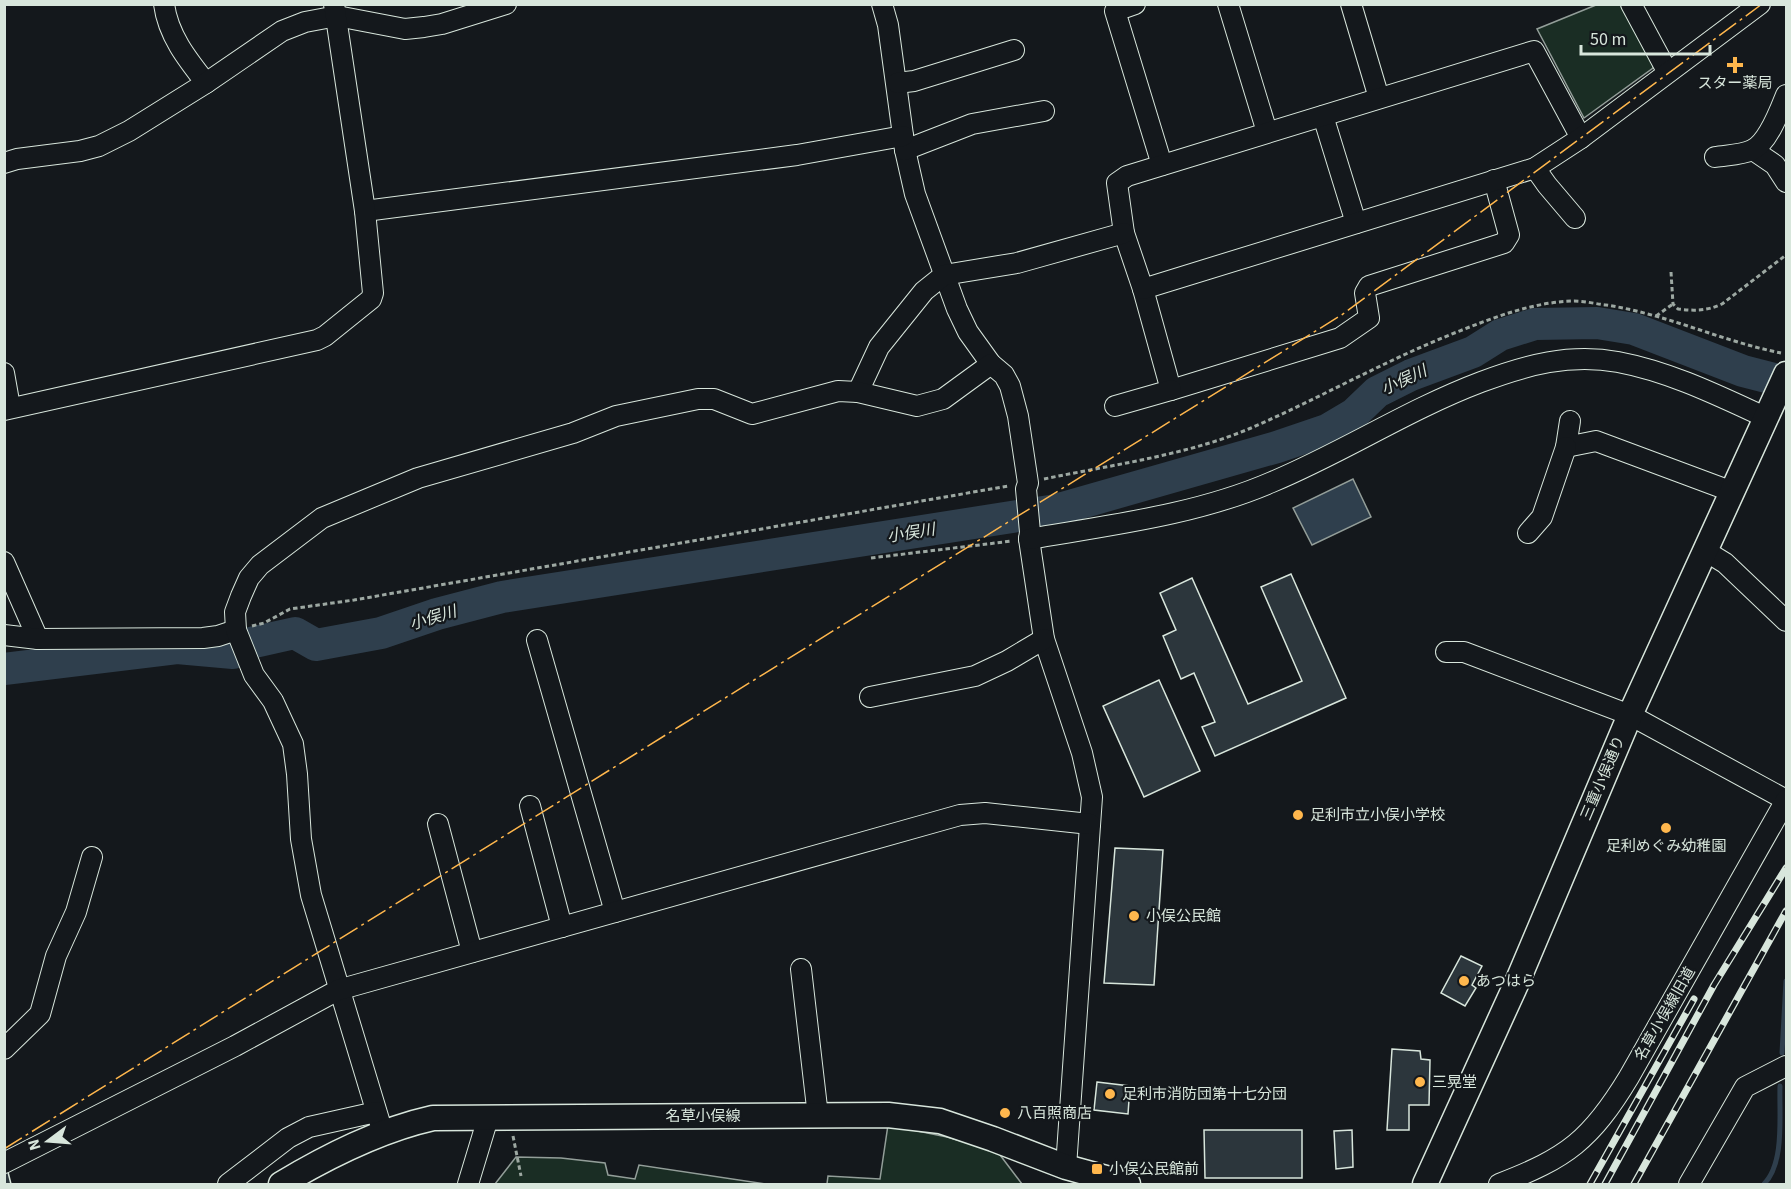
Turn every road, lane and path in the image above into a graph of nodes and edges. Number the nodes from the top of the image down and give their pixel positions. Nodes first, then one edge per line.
1 (164, 4) edge
2 (506, 4) edge
3 (882, 4) edge
4 (1135, 4) edge
5 (1228, 4) edge
6 (1351, 4) edge
7 (1631, 4) edge
8 (1760, 4) edge
9 (336, 10) edge
10 (1014, 50) dead end
11 (1667, 71) junction
12 (206, 83) junction
13 (897, 83) junction
14 (1786, 95) edge
15 (1379, 98) junction
16 (1044, 111) dead end
17 (1323, 116) junction
18 (1267, 132) junction
19 (1581, 138) junction
20 (904, 143) junction
21 (1753, 150) junction
22 (1715, 157) dead end
23 (4, 163) edge
24 (1162, 165) junction
25 (1535, 168) junction
26 (1494, 180) junction
27 (1786, 182) edge
28 (365, 211) junction
29 (1575, 218) dead end
30 (1356, 223) junction
31 (1124, 233) junction
32 (1786, 255) edge
33 (1671, 272) dead end
34 (944, 275) junction
35 (1143, 289) junction
36 (1673, 304) junction
37 (1656, 316) junction
38 (991, 364) junction
39 (1784, 364) edge
40 (4, 374) edge
41 (1171, 390) junction
42 (858, 392) junction
43 (1115, 406) dead end
44 (7, 409) edge
45 (1769, 414) junction
46 (1570, 421) dead end
47 (1566, 447) junction
48 (1027, 486) junction
49 (1733, 492) junction
50 (1528, 533) dead end
51 (1030, 535) junction
52 (1707, 552) junction
53 (871, 558) dead end
54 (4, 562) edge
55 (1786, 621) edge
56 (237, 633) junction
57 (4, 635) edge
58 (38, 639) junction
59 (1044, 639) junction
60 (537, 640) dead end
61 (1446, 652) dead end
62 (870, 697) dead end
63 (1630, 715) junction
64 (1786, 800) edge
65 (530, 806) dead end
66 (438, 824) dead end
67 (1090, 824) junction
68 (92, 857) dead end
69 (615, 912) junction
70 (562, 927) junction
71 (472, 952) junction
72 (801, 969) dead end
73 (338, 990) junction
74 (4, 1049) edge
75 (1786, 1066) edge
76 (818, 1116) junction
77 (499, 1118) junction
78 (379, 1122) junction
79 (4, 1146) edge
80 (14, 1160) edge
81 (1066, 1167) junction
82 (521, 1176) dead end
83 (228, 1185) edge
84 (281, 1185) edge
85 (468, 1185) edge
86 (1128, 1185) edge
87 (1425, 1185) edge
88 (1498, 1185) edge
89 (1689, 1185) edge

1 - 12 street
2 - 9 street
3 - 13 street
4 - 24 street
5 - 18 street
6 - 15 street
7 - 11 street
8 - 11 street
9 - 12 street
9 - 28 street
10 - 13 street
11 - 19 street
12 - 23 street
13 - 20 street
14 - 21 street
15 - 17 street
15 - 19 street
16 - 20 street
17 - 18 street
17 - 30 street
18 - 24 street
19 - 25 street
20 - 28 street
20 - 34 street
21 - 22 street
21 - 27 street
24 - 31 street
25 - 26 street
25 - 29 street
26 - 30 street
26 - 41 street
28 - 44 street
30 - 35 street
31 - 34 street
31 - 35 street
32 - 36 path
33 - 36 path
34 - 38 street
34 - 42 street
35 - 41 street
36 - 37 path
37 - 39 path
37 - 48 path
38 - 42 street
38 - 48 street
39 - 45 main road, 三重小俣通り
40 - 44 street
41 - 43 street
42 - 56 street
45 - 49 main road, 三重小俣通り
45 - 51 street
46 - 47 street
47 - 49 street
47 - 50 street
48 - 51 street
48 - 56 path
49 - 52 main road, 三重小俣通り
51 - 53 path
51 - 59 street
52 - 55 street
52 - 63 main road, 三重小俣通り
54 - 58 street
56 - 58 street
56 - 73 street
57 - 58 street
59 - 62 street
59 - 67 street
60 - 69 street
61 - 63 street
63 - 64 street
63 - 87 main road, 三重小俣通り
64 - 88 street, 名草小俣線旧道
65 - 70 street
66 - 71 street
67 - 69 street
67 - 81 street
68 - 74 street
69 - 70 street
70 - 71 street
71 - 73 street
72 - 76 street
73 - 78 street
73 - 80 street
75 - 89 street
76 - 77 main road, 名草小俣線
76 - 81 main road, 名草小俣線
77 - 78 main road, 名草小俣線
77 - 82 path
77 - 85 street
78 - 83 street
78 - 84 main road, 名草小俣線
79 - 80 street
81 - 86 main road, 名草小俣線

